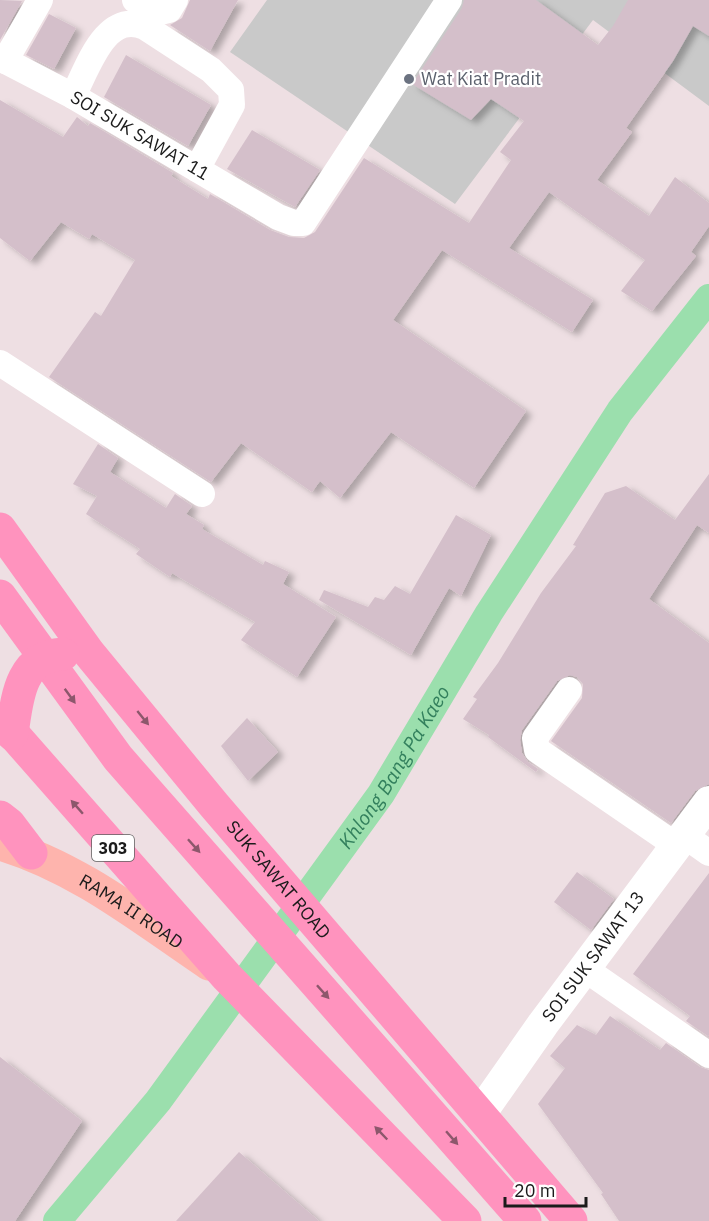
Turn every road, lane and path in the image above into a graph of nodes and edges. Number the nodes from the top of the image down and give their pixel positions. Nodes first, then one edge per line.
1 (40, 0) edge
2 (135, 0) edge
3 (175, 0) edge
4 (449, 0) edge
5 (2, 59) edge
6 (73, 96) junction
7 (197, 168) junction
8 (0, 363) edge
9 (202, 494) dead end
10 (0, 529) edge
11 (0, 587) edge
12 (0, 596) edge
13 (54, 606) junction
14 (89, 653) junction
15 (569, 690) dead end
16 (6, 726) edge
17 (709, 802) edge
18 (0, 817) edge
19 (690, 845) edge
20 (15, 849) edge
21 (585, 969) junction
22 (227, 976) junction
23 (709, 1055) edge
24 (480, 1114) junction
25 (465, 1221) edge
26 (525, 1221) edge
27 (571, 1221) edge

1 - 5 street
2 - 3 street
4 - 7 street, SOI SUK SAWAT 11
5 - 6 street, SOI SUK SAWAT 11
6 - 7 street, SOI SUK SAWAT 11
6 - 7 street
8 - 9 street
10 - 13 main road, SUK SAWAT ROAD
11 - 13 main road
12 -> 26 main road
13 - 14 main road, SUK SAWAT ROAD
14 - 16 main road
14 -> 24 main road, SUK SAWAT ROAD
15 - 19 street
22 -> 16 main road, 303
17 - 19 street, SOI SUK SAWAT 13
18 - 20 main road, RAMA II ROAD
19 - 21 street, SOI SUK SAWAT 13
20 - 22 main road, RAMA II ROAD
21 - 23 street
21 - 24 street, SOI SUK SAWAT 13
25 -> 22 main road, 303
24 - 27 main road, SUK SAWAT ROAD

